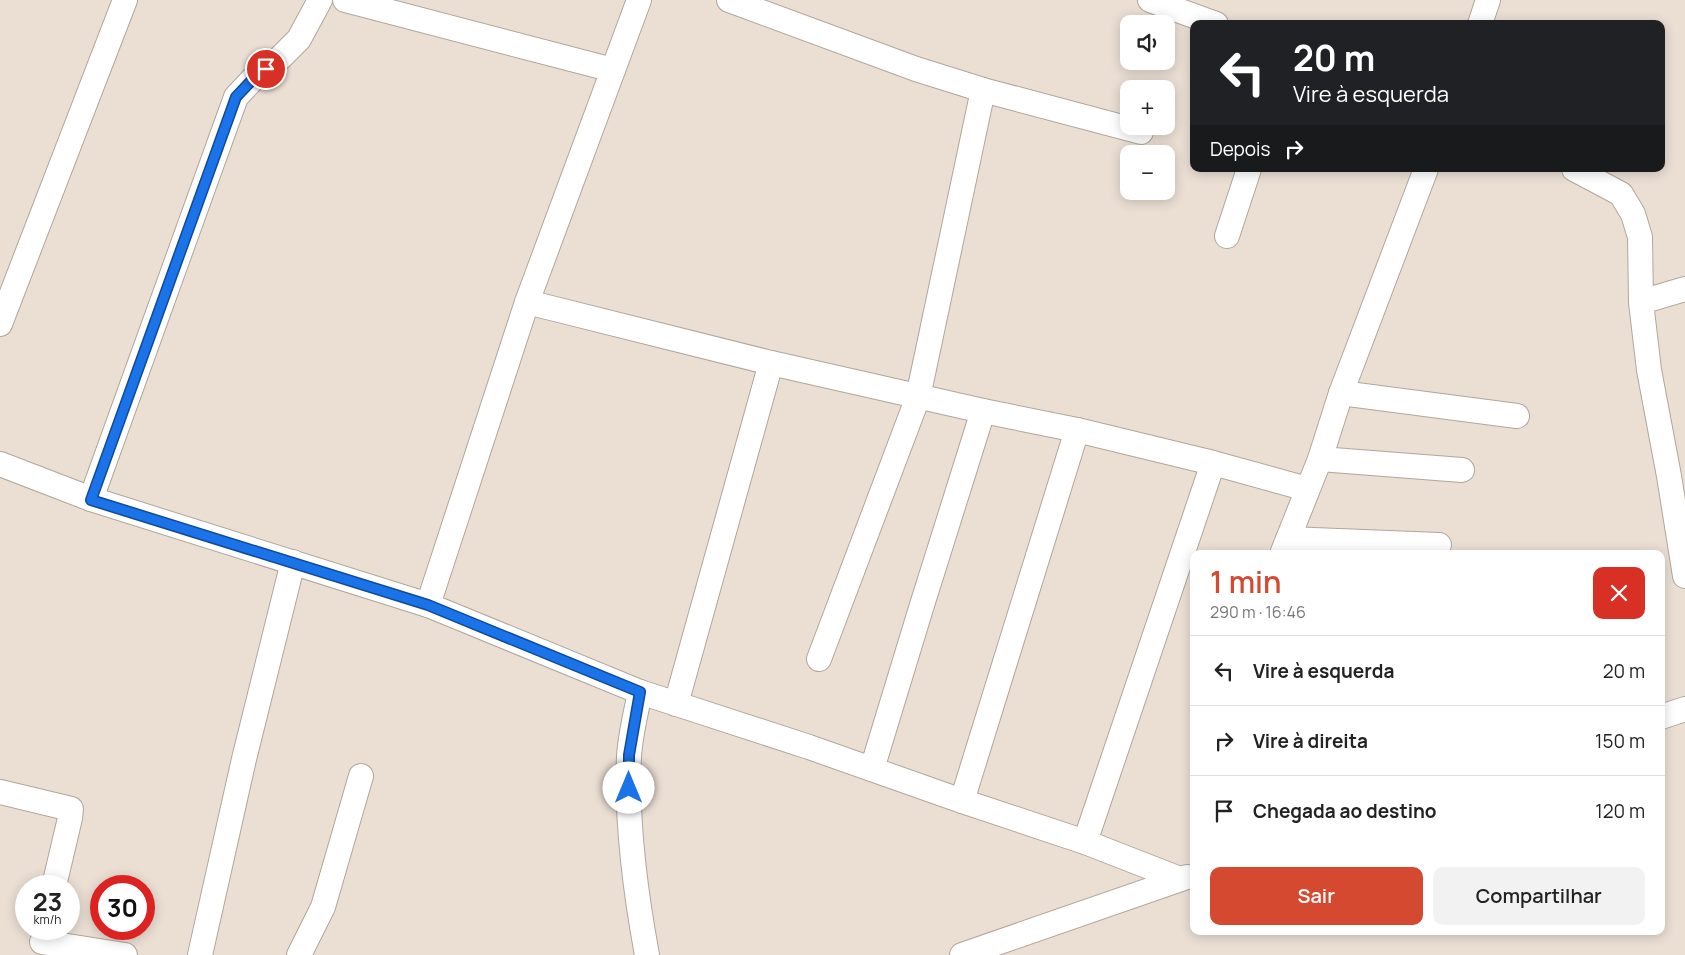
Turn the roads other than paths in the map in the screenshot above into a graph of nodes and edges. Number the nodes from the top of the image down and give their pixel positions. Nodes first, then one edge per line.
1 (125, 0) edge
2 (320, 0) edge
3 (345, 0) edge
4 (638, 0) edge
5 (729, 0) edge
6 (1150, 0) edge
7 (1488, 0) edge
8 (1205, 20) edge
9 (1481, 20) edge
10 (613, 70) junction
11 (983, 90) junction
12 (1120, 126) edge
13 (1248, 172) edge
14 (1425, 172) edge
15 (1580, 172) edge
16 (1227, 236) dead end
17 (1685, 289) edge
18 (527, 302) junction
19 (1641, 302) junction
20 (0, 324) edge
21 (771, 364) junction
22 (1341, 392) junction
23 (918, 397) junction
24 (983, 411) junction
25 (1517, 416) dead end
26 (1077, 430) junction
27 (1320, 459) junction
28 (1213, 463) junction
29 (0, 464) edge
30 (1462, 470) dead end
31 (1677, 473) edge
32 (1308, 489) junction
33 (91, 500) junction
34 (1439, 545) dead end
35 (1285, 546) edge
36 (293, 562) junction
37 (1685, 576) edge
38 (428, 605) junction
39 (819, 659) dead end
40 (640, 692) junction
41 (676, 704) junction
42 (1685, 709) edge
43 (1665, 716) edge
44 (872, 769) junction
45 (361, 776) dead end
46 (0, 792) edge
47 (962, 801) junction
48 (1085, 842) junction
49 (57, 875) edge
50 (1187, 877) edge
51 (42, 942) edge
52 (117, 954) edge
53 (200, 955) edge
54 (299, 955) edge
55 (647, 955) edge
56 (962, 955) edge

1 - 20 street
2 - 33 street
3 - 10 street
4 - 10 street
5 - 11 street
6 - 8 street
7 - 9 street
10 - 18 street
11 - 12 street
11 - 23 street
13 - 16 street
14 - 22 street
15 - 19 street
17 - 19 street
18 - 21 street
18 - 38 street
19 - 31 street
21 - 23 street
21 - 41 street
22 - 25 street
22 - 27 street
23 - 24 street
23 - 39 street
24 - 26 street
24 - 44 street
26 - 28 street
26 - 47 street
27 - 30 street
27 - 32 street
28 - 32 street
28 - 48 street
29 - 33 street
31 - 37 street
32 - 35 street
33 - 36 street
34 - 35 street
36 - 38 street
36 - 53 street
38 - 40 street
40 - 41 street
40 - 55 street
41 - 44 street
42 - 43 street
44 - 47 street
45 - 54 street
46 - 49 street
47 - 48 street
48 - 50 street
50 - 56 street
51 - 52 street

